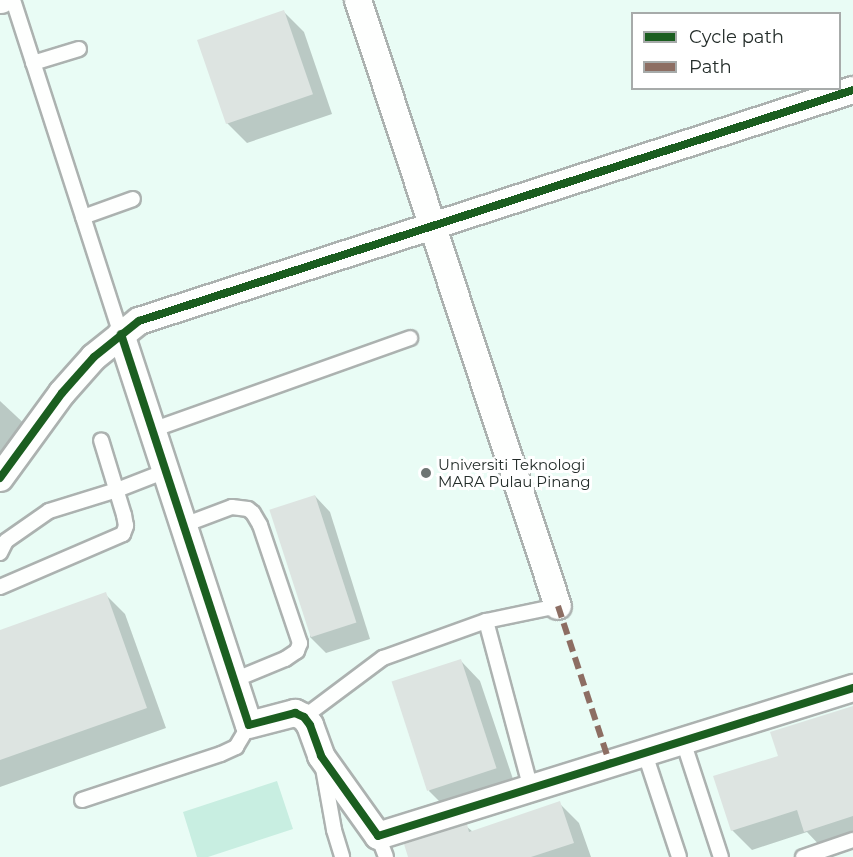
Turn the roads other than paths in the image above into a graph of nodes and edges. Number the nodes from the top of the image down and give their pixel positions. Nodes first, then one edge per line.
1 (13, 0) edge
2 (358, 0) edge
3 (79, 49) dead end
4 (33, 63) junction
5 (853, 90) edge
6 (133, 199) dead end
7 (83, 217) junction
8 (432, 227) junction
9 (121, 334) junction
10 (410, 338) dead end
11 (152, 429) junction
12 (101, 440) dead end
13 (166, 471) junction
14 (0, 478) edge
15 (117, 490) junction
16 (184, 525) junction
17 (0, 553) edge
18 (0, 587) edge
19 (558, 606) joint
20 (486, 621) junction
21 (234, 680) junction
22 (853, 688) edge
23 (304, 717) junction
24 (249, 725) junction
25 (683, 741) junction
26 (645, 753) junction
27 (321, 756) junction
28 (531, 789) junction
29 (82, 800) dead end
30 (853, 840) edge
31 (382, 847) edge
32 (342, 857) edge
33 (679, 857) edge
34 (721, 857) edge
35 (802, 857) edge

1 - 4 lane
2 - 8 street
3 - 4 lane
4 - 7 lane
5 - 8 street
6 - 7 lane
7 - 9 lane
8 - 9 street
8 - 19 street
9 - 11 street
9 - 14 street
10 - 11 lane
11 - 13 street
12 - 15 lane
13 - 15 lane
13 - 16 street
15 - 17 lane
15 - 18 lane
16 - 21 street
16 - 21 lane
19 - 20 lane
20 - 23 lane
20 - 28 lane
21 - 24 street
22 - 25 street
23 - 24 street
23 - 27 street
24 - 29 lane
25 - 26 street
25 - 34 lane
26 - 28 street
26 - 33 lane
27 - 31 street
27 - 32 lane
28 - 31 street
30 - 35 lane

